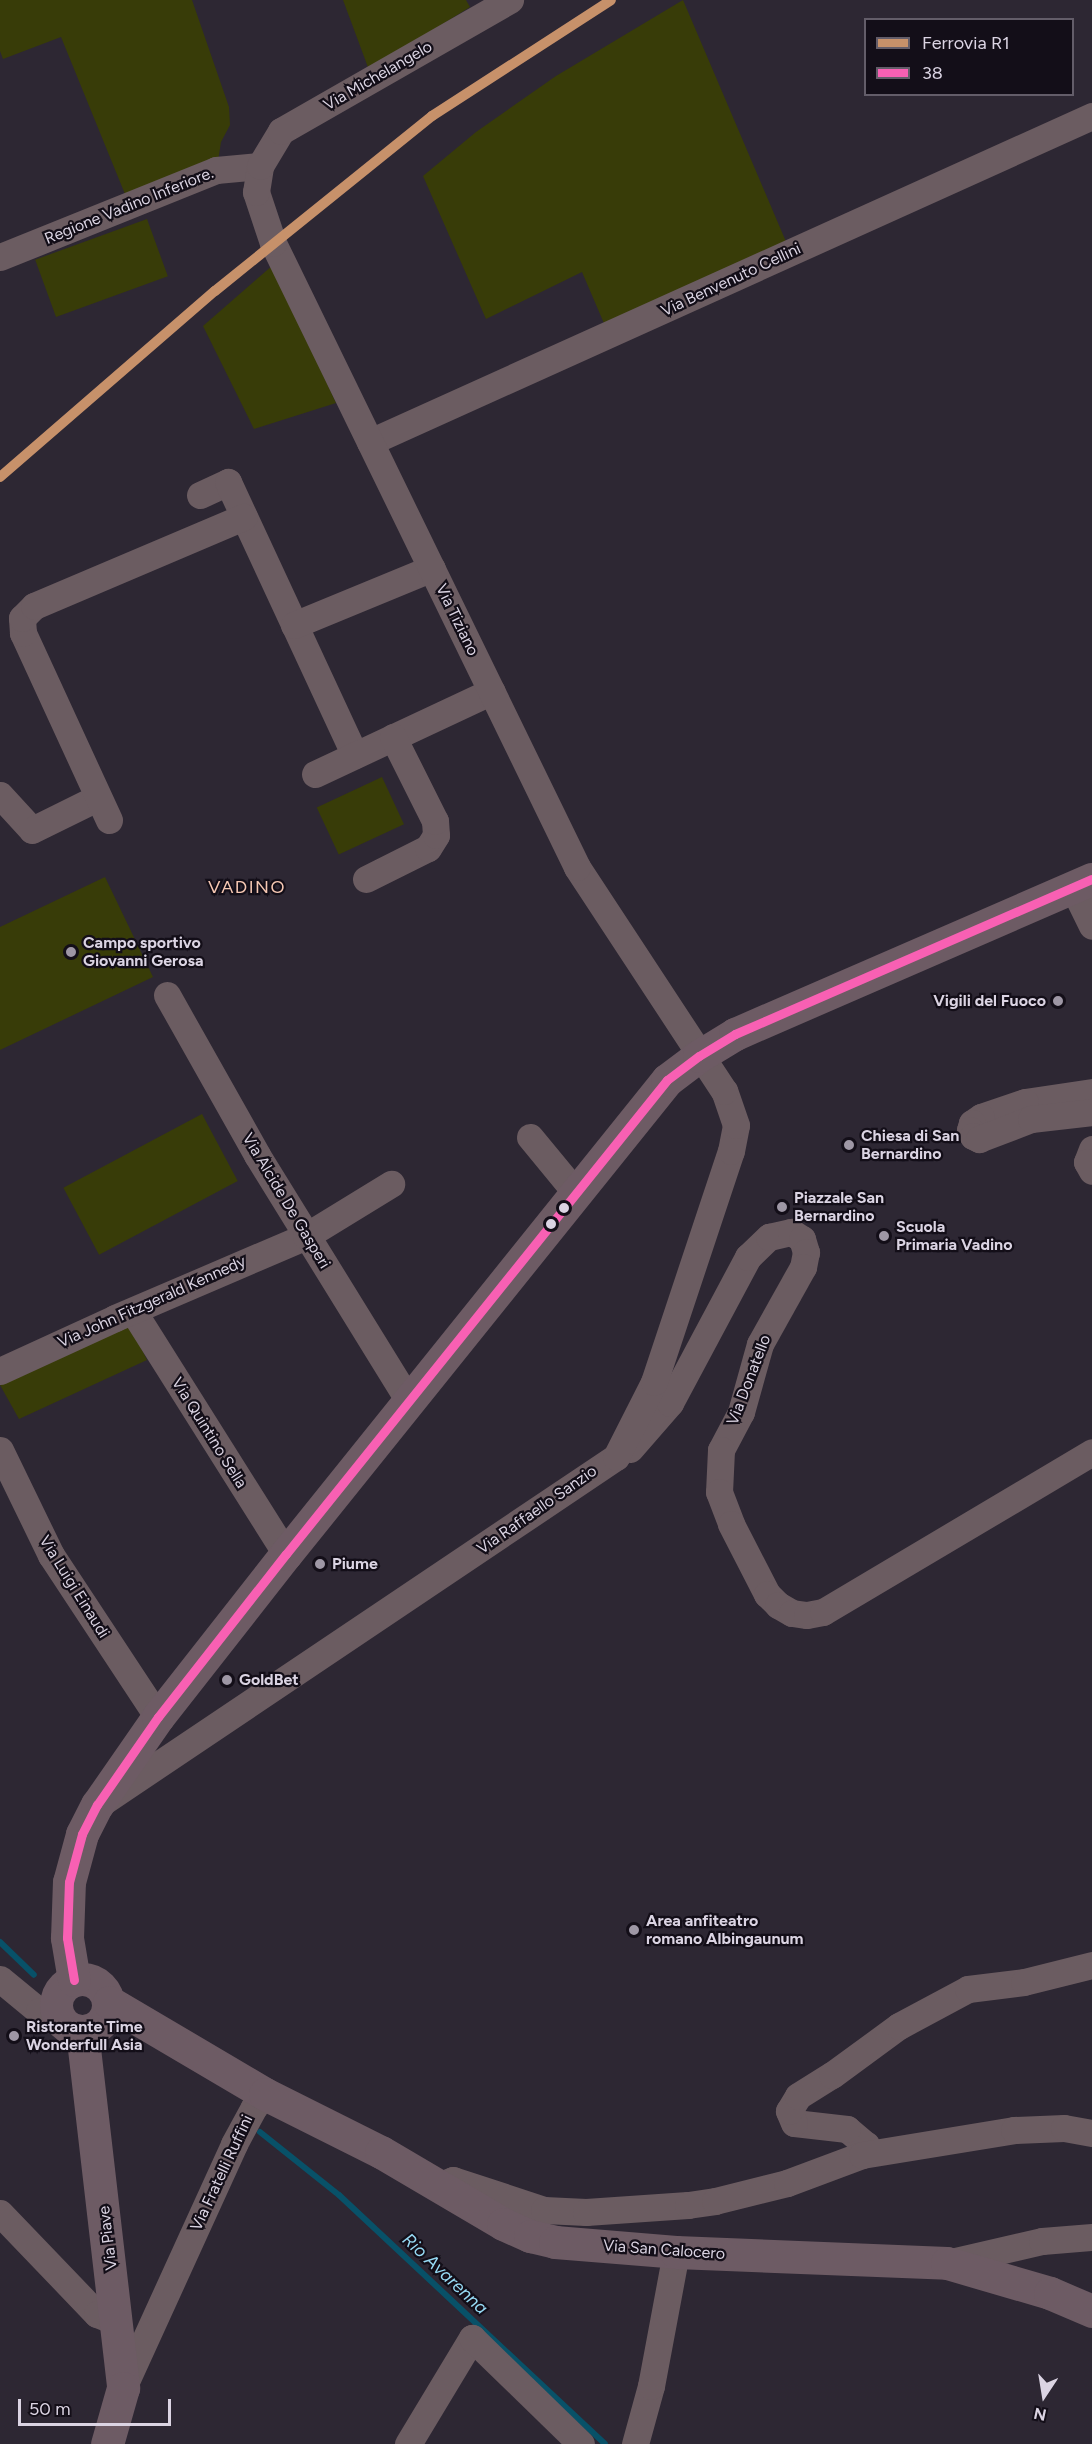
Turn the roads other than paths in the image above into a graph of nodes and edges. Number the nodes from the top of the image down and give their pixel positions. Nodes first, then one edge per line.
1 (510, 0) edge
2 (1092, 116) edge
3 (260, 166) junction
4 (0, 257) edge
5 (370, 442) junction
6 (200, 495) dead end
7 (244, 517) junction
8 (432, 568) junction
9 (294, 625) junction
10 (492, 691) junction
11 (393, 737) junction
12 (354, 755) junction
13 (315, 774) dead end
14 (0, 795) edge
15 (366, 879) dead end
16 (1083, 883) edge
17 (1092, 926) edge
18 (167, 995) dead end
19 (699, 1056) junction
20 (1092, 1092) edge
21 (1092, 1112) edge
22 (530, 1137) dead end
23 (1092, 1149) edge
24 (1092, 1171) edge
25 (391, 1184) dead end
26 (577, 1194) junction
27 (306, 1236) junction
28 (133, 1311) junction
29 (0, 1371) edge
30 (410, 1402) junction
31 (0, 1450) edge
32 (1092, 1452) edge
33 (616, 1457) junction
34 (286, 1554) junction
35 (158, 1718) junction
36 (97, 1805) junction
37 (1092, 1965) edge
38 (0, 1979) edge
39 (75, 1980) junction
40 (108, 2002) junction
41 (70, 2024) junction
42 (265, 2094) junction
43 (1092, 2133) edge
44 (861, 2155) junction
45 (438, 2186) junction
46 (0, 2212) edge
47 (1092, 2237) edge
48 (676, 2252) junction
49 (947, 2263) junction
50 (1092, 2311) edge
51 (117, 2322) junction
52 (123, 2388) junction
53 (635, 2443) edge
54 (107, 2444) edge
55 (408, 2444) edge
56 (581, 2444) edge

1 - 3 street, Via Michelangelo
2 - 5 street, Via Benvenuto Cellini
3 - 4 street, Regione Vadino Inferiore.
3 - 5 street, Via Tiziano
5 - 8 street, Via Tiziano
6 - 7 street
7 - 9 street
7 - 14 street
8 - 9 street
8 - 10 street, Via Tiziano
9 - 12 street
10 - 11 street
10 - 19 street, Via Tiziano
11 - 12 street
11 - 15 street
12 - 13 street
16 - 17 street
16 - 19 main road
18 - 27 street, Via Alcide De Gasperi
19 - 26 main road
19 - 33 street, Via Raffaello Sanzio
20 - 21 street
22 - 26 street
23 - 24 street
25 - 27 street, Via John Fitzgerald Kennedy
26 - 30 main road
27 - 28 street, Via John Fitzgerald Kennedy
27 - 30 street, Via Alcide De Gasperi
28 - 29 street, Via John Fitzgerald Kennedy
28 - 34 street, Via Quintino Sella
30 - 34 main road
31 - 35 street, Via Luigi Einaudi
32 - 33 street, Via Donatello
33 - 36 street, Via Raffaello Sanzio
34 - 35 main road
35 - 36 main road
36 - 39 main road
37 - 44 street
38 - 41 street
39 - 40 main road
39 - 41 main road
40 - 41 main road
40 - 42 main road
41 - 51 main road, Via Piave
42 - 45 main road, Via San Calocero
42 - 52 street, Via Fratelli Ruffini
43 - 44 street
44 - 45 street
45 - 48 main road, Via San Calocero
46 - 51 street
47 - 49 street
48 - 49 main road, Via San Calocero
48 - 53 street
49 - 50 main road, Via San Calocero
51 - 52 main road, Via Piave
52 - 54 main road, Via Piave
55 - 56 street

